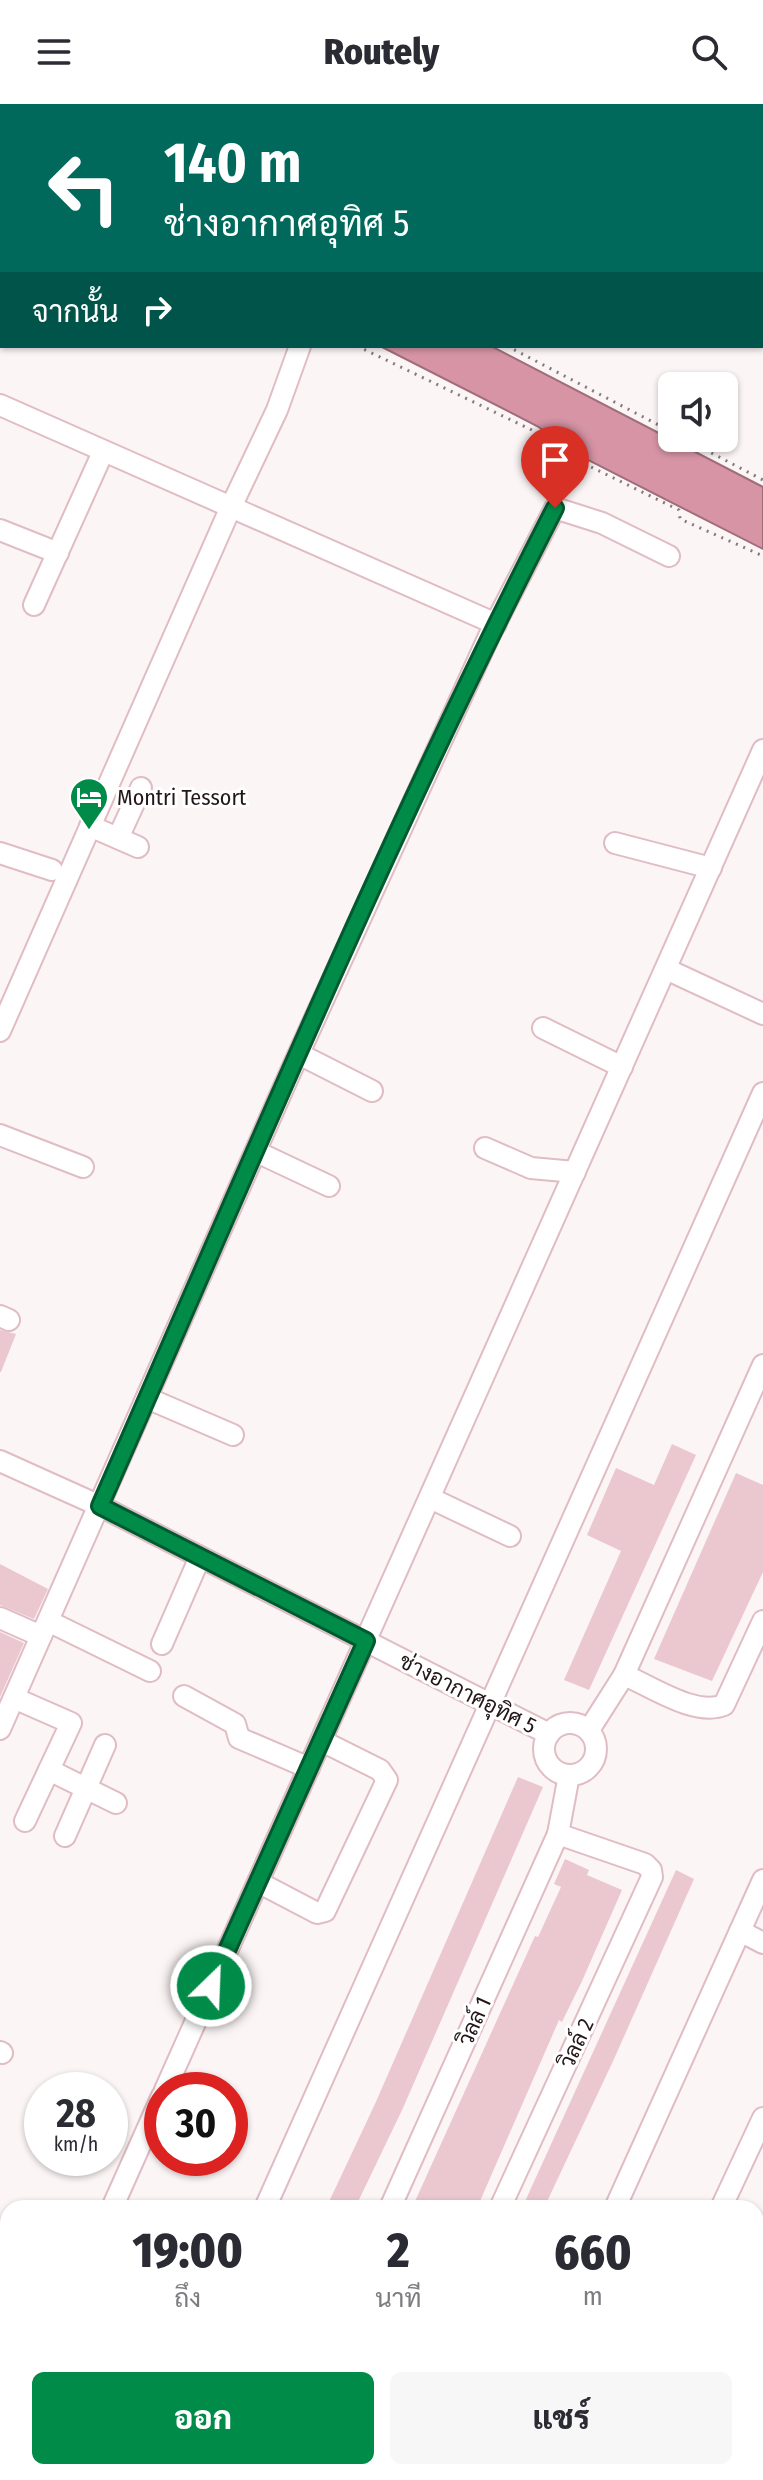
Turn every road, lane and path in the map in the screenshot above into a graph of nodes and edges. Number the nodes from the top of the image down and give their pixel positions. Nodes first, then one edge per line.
1 (299, 348) edge
2 (361, 348) edge
3 (511, 348) edge
4 (0, 405) edge
5 (658, 425) edge
6 (103, 452) junction
7 (710, 452) edge
8 (763, 480) edge
9 (230, 509) junction
10 (0, 530) edge
11 (58, 553) junction
12 (669, 556) dead end
13 (763, 556) edge
14 (34, 605) dead end
15 (496, 624) junction
16 (761, 759) edge
17 (141, 788) dead end
18 (90, 826) junction
19 (118, 838) junction
20 (615, 843) dead end
21 (138, 847) dead end
22 (0, 853) edge
23 (711, 868) junction
24 (52, 870) dead end
25 (666, 969) junction
26 (763, 1014) edge
27 (543, 1028) dead end
28 (0, 1031) edge
29 (299, 1054) junction
30 (622, 1067) junction
31 (372, 1091) dead end
32 (763, 1093) edge
33 (0, 1135) edge
34 (485, 1148) dead end
35 (257, 1152) junction
36 (83, 1167) dead end
37 (575, 1172) junction
38 (329, 1186) dead end
39 (763, 1365) edge
40 (147, 1398) junction
41 (233, 1435) dead end
42 (0, 1461) edge
43 (430, 1498) junction
44 (100, 1506) junction
45 (510, 1536) dead end
46 (200, 1557) junction
47 (0, 1618) edge
48 (763, 1621) edge
49 (45, 1629) junction
50 (366, 1641) junction
51 (162, 1644) dead end
52 (150, 1671) dead end
53 (624, 1675) junction
54 (184, 1696) dead end
55 (489, 1703) junction
56 (5, 1713) edge
57 (589, 1730) junction
58 (549, 1734) junction
59 (322, 1741) junction
60 (105, 1745) dead end
61 (309, 1768) junction
62 (49, 1770) junction
63 (569, 1775) junction
64 (86, 1788) junction
65 (116, 1803) dead end
66 (25, 1821) dead end
67 (558, 1834) junction
68 (65, 1836) dead end
69 (763, 1880) edge
70 (258, 1882) junction
71 (740, 1931) junction
72 (763, 1943) edge
73 (173, 2072) edge
74 (763, 2118) edge
75 (144, 2136) edge
76 (116, 2200) edge
77 (269, 2200) edge
78 (394, 2200) edge
79 (504, 2200) edge
80 (619, 2200) edge
81 (725, 2200) edge

1 - 9 street
2 - 13 path
3 - 5 path
4 - 6 street
6 - 9 street
6 - 11 street
7 - 8 path
9 - 15 street
9 - 18 street
10 - 11 street
11 - 14 street
12 - 15 street
15 - 29 street
16 - 23 street
17 - 19 street
18 - 19 street
18 - 28 street
19 - 21 street
20 - 23 street
22 - 24 street
23 - 25 street
25 - 26 street
25 - 30 street
27 - 30 street
29 - 31 street
29 - 35 street
30 - 37 street
32 - 55 street
33 - 36 street
34 - 37 street
35 - 38 street
35 - 40 street
37 - 43 street
39 - 53 street
40 - 41 street
40 - 44 street
42 - 44 street, ช่างอากาศอุทิศ 5
43 - 45 street
43 - 50 street
44 - 46 street, ช่างอากาศอุทิศ 5
44 - 49 street
46 - 50 street, ช่างอากาศอุทิศ 5
46 - 51 street
47 - 49 street
48 - 53 street
49 - 52 street
49 - 56 street
50 - 55 street, ช่างอากาศอุทิศ 5
50 - 59 street
53 - 57 street
54 - 61 street
55 - 58 street, ช่างอากาศอุทิศ 5
55 - 77 street
56 - 62 street
57 - 58 street
57 - 63 street
58 - 63 street
59 - 61 street
59 - 70 street
60 - 64 street
61 - 70 street
62 - 64 street
62 - 66 street
63 - 67 street, วิลล์ 1
64 - 65 street
64 - 68 street
67 - 78 street, วิลล์ 1
67 - 79 street, วิลล์ 2
69 - 71 street
70 - 73 street
71 - 72 street
71 - 80 street
74 - 81 street
75 - 76 street

